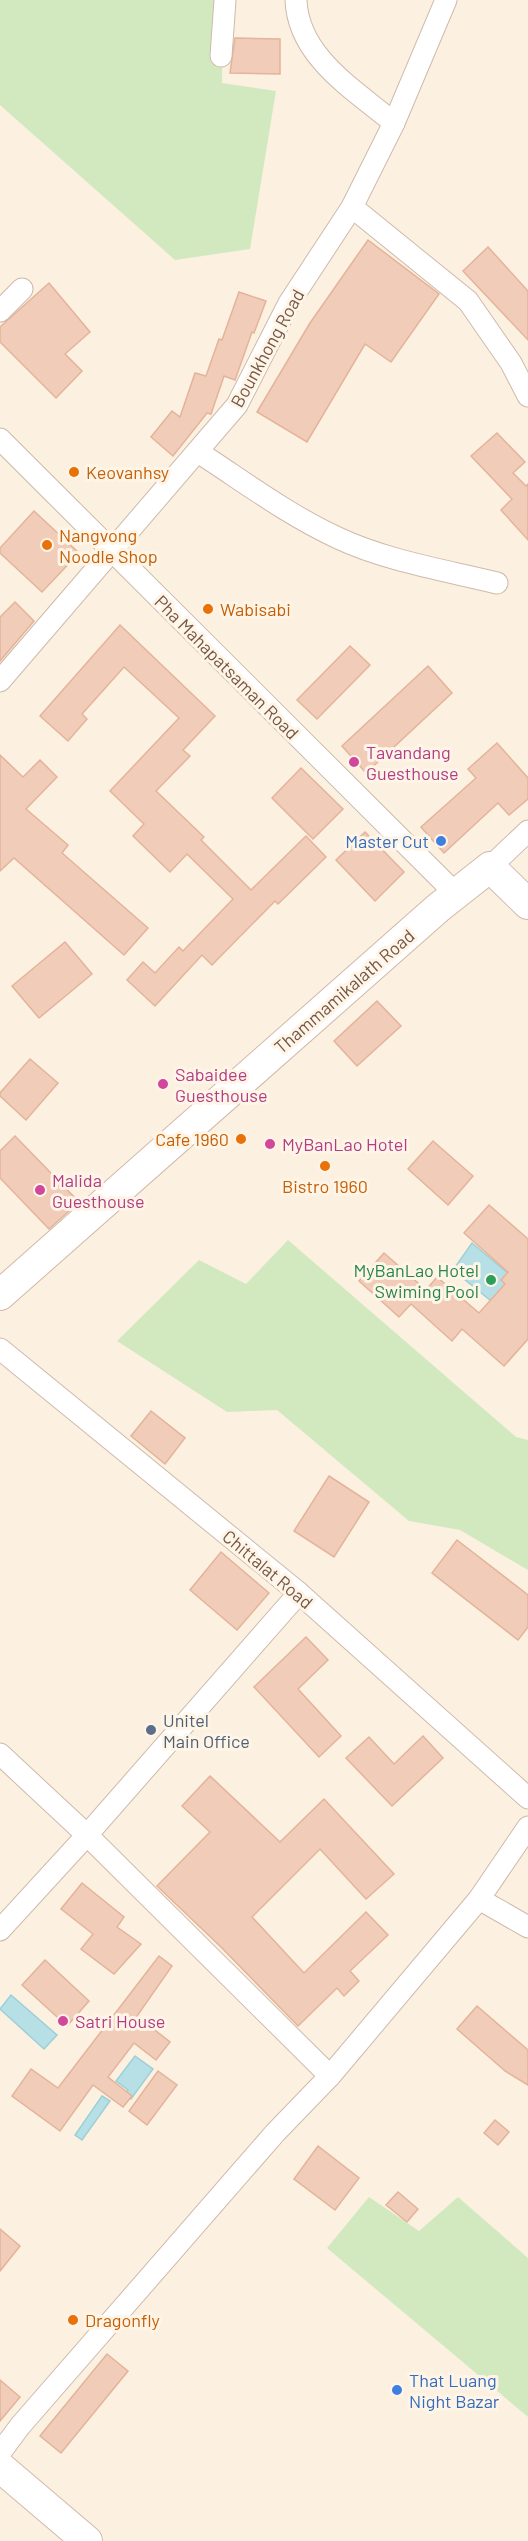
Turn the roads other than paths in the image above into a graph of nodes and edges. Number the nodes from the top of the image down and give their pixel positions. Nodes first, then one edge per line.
1 (225, 0) edge
2 (296, 0) edge
3 (446, 0) edge
4 (221, 56) dead end
5 (394, 123) junction
6 (352, 207) junction
7 (22, 289) dead end
8 (0, 311) edge
9 (528, 396) edge
10 (0, 440) edge
11 (198, 452) junction
12 (112, 552) junction
13 (497, 583) dead end
14 (0, 681) edge
15 (528, 831) edge
16 (490, 867) junction
17 (456, 894) junction
18 (528, 904) edge
19 (0, 1295) edge
20 (0, 1349) edge
21 (299, 1593) junction
22 (0, 1754) edge
23 (528, 1798) edge
24 (528, 1827) edge
25 (87, 1835) junction
26 (479, 1899) junction
27 (528, 1927) edge
28 (0, 1930) edge
29 (330, 2076) junction
30 (0, 2453) edge
31 (0, 2467) edge
32 (87, 2541) edge

1 - 4 street
2 - 5 street
3 - 5 street, Bounkhong Road
5 - 6 street, Bounkhong Road
6 - 9 street
6 - 11 street, Bounkhong Road
7 - 8 street
10 - 12 street, Pha Mahapatsaman Road
11 - 12 street, Bounkhong Road
11 - 13 street
12 - 14 street, Bounkhong Road
12 - 17 street, Pha Mahapatsaman Road
15 - 16 street, Thammamikalath Road
16 - 17 street, Thammamikalath Road
16 - 18 street
17 - 19 street, Thammamikalath Road
20 - 21 street, Chittalat Road
21 - 23 street, Chittalat Road
21 - 25 street
22 - 25 street
24 - 26 street
25 - 28 street
25 - 29 street
26 - 27 street
26 - 29 street
29 - 30 street
31 - 32 street

